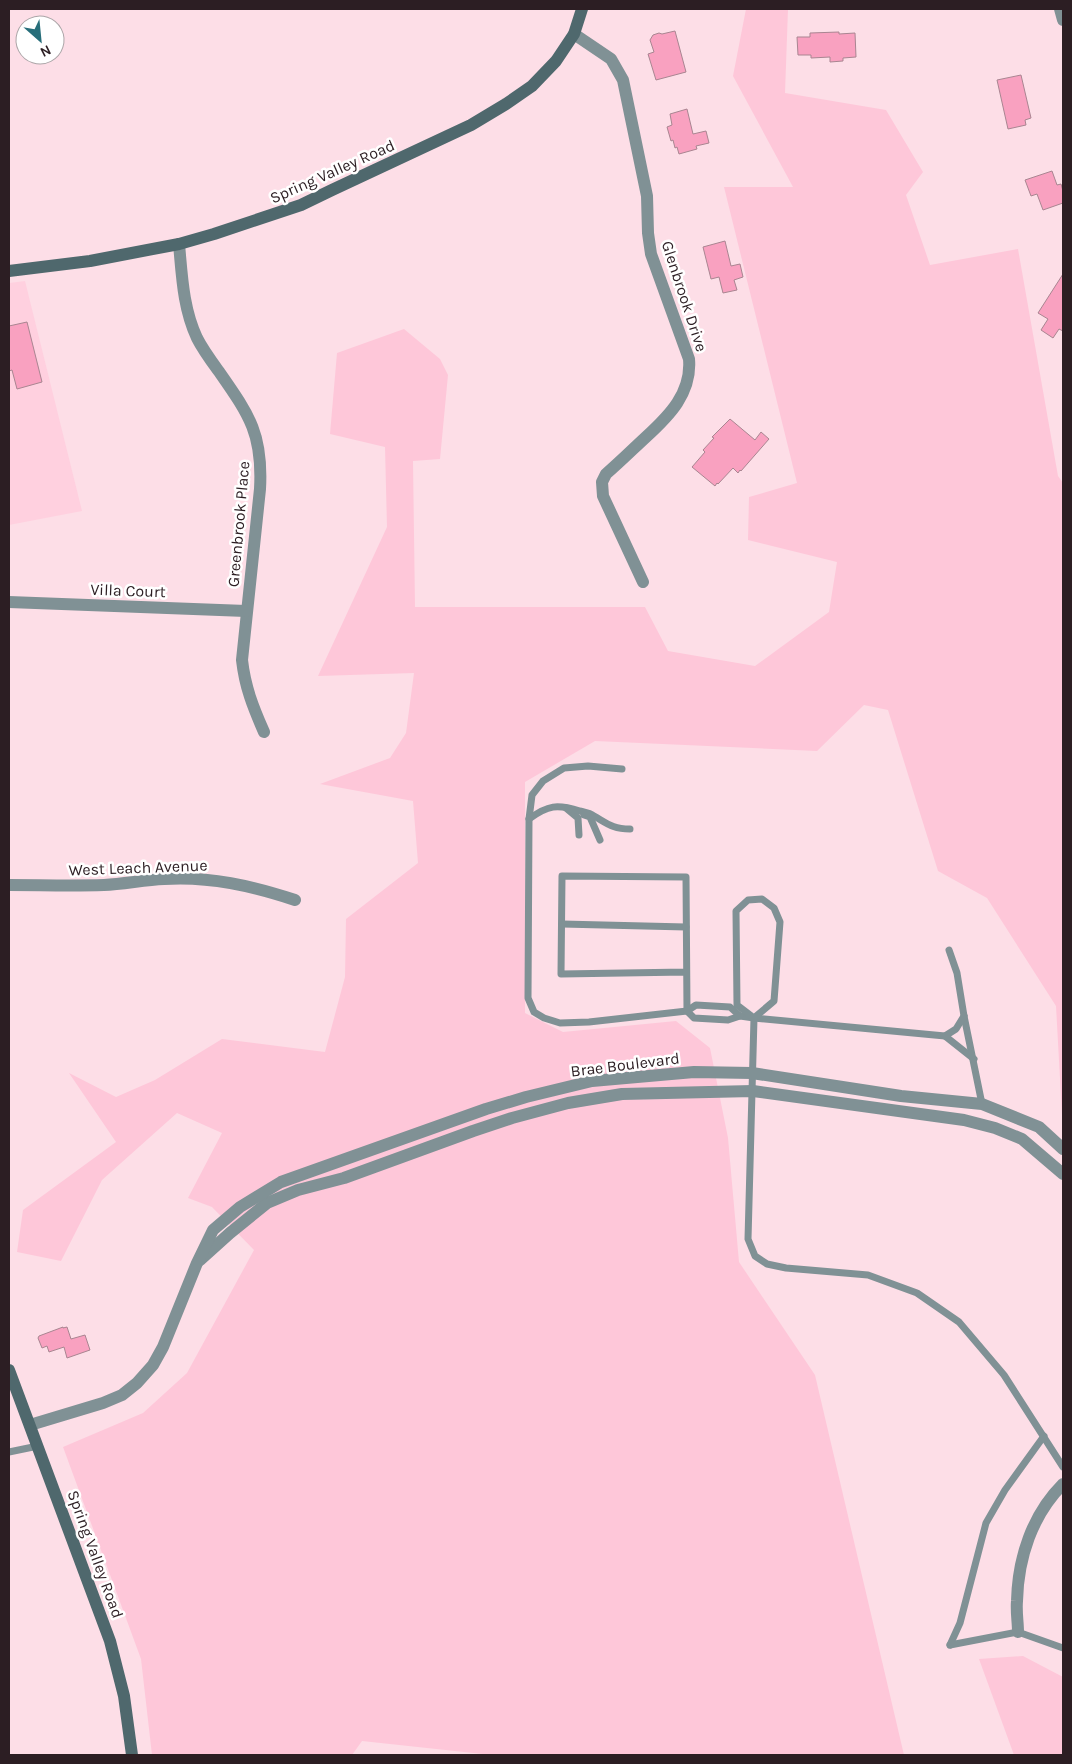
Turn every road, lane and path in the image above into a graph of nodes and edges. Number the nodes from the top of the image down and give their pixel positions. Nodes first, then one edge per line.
1 (582, 9) edge
2 (1060, 9) edge
3 (1063, 20) edge
4 (574, 34) junction
5 (179, 244) junction
6 (9, 271) edge
7 (643, 582) dead end
8 (9, 602) edge
9 (246, 611) junction
10 (264, 732) dead end
11 (622, 769) dead end
12 (564, 806) junction
13 (529, 819) junction
14 (630, 830) dead end
15 (579, 836) dead end
16 (600, 840) dead end
17 (9, 885) edge
18 (295, 900) dead end
19 (562, 924) junction
20 (686, 927) junction
21 (949, 950) dead end
22 (686, 972) junction
23 (687, 1010) junction
24 (740, 1016) junction
25 (964, 1016) junction
26 (754, 1018) junction
27 (945, 1036) junction
28 (974, 1059) junction
29 (752, 1073) junction
30 (753, 1091) junction
31 (982, 1104) junction
32 (1063, 1149) edge
33 (1063, 1174) edge
34 (197, 1263) junction
35 (9, 1370) edge
36 (30, 1425) junction
37 (1044, 1436) junction
38 (38, 1446) junction
39 (9, 1452) edge
40 (1063, 1467) edge
41 (1063, 1484) edge
42 (1018, 1632) junction
43 (1063, 1648) edge
44 (132, 1755) edge

1 - 4 street, Spring Valley Road
2 - 3 street
4 - 5 street, Spring Valley Road
4 - 7 street, Glenbrook Drive
5 - 6 street, Spring Valley Road
5 - 9 street, Greenbrook Place
8 - 9 street, Villa Court
9 - 10 street, Greenbrook Place
11 - 13 lane
12 - 13 lane
12 - 14 lane
12 - 15 lane
12 - 16 lane
13 - 23 lane
17 - 18 street, West Leach Avenue
19 - 20 lane
19 - 20 lane
19 - 22 lane
20 - 22 lane
21 - 25 lane
22 - 23 lane
23 - 24 lane
23 - 24 lane
24 - 26 lane
25 - 27 lane
25 - 28 lane
26 - 26 lane
26 - 27 lane
26 - 29 lane
27 - 28 lane
28 - 31 lane
29 - 30 lane
29 - 31 street, Brae Boulevard
29 - 34 street, Brae Boulevard
30 - 33 street, Brae Boulevard
30 - 34 street, Brae Boulevard
30 - 37 lane
31 - 32 street, Brae Boulevard
34 - 36 street, Brae Boulevard
35 - 36 street, Spring Valley Road
36 - 38 street, Spring Valley Road
37 - 40 lane
37 - 42 lane
38 - 39 lane
38 - 44 street, Spring Valley Road
41 - 42 street
42 - 43 lane

